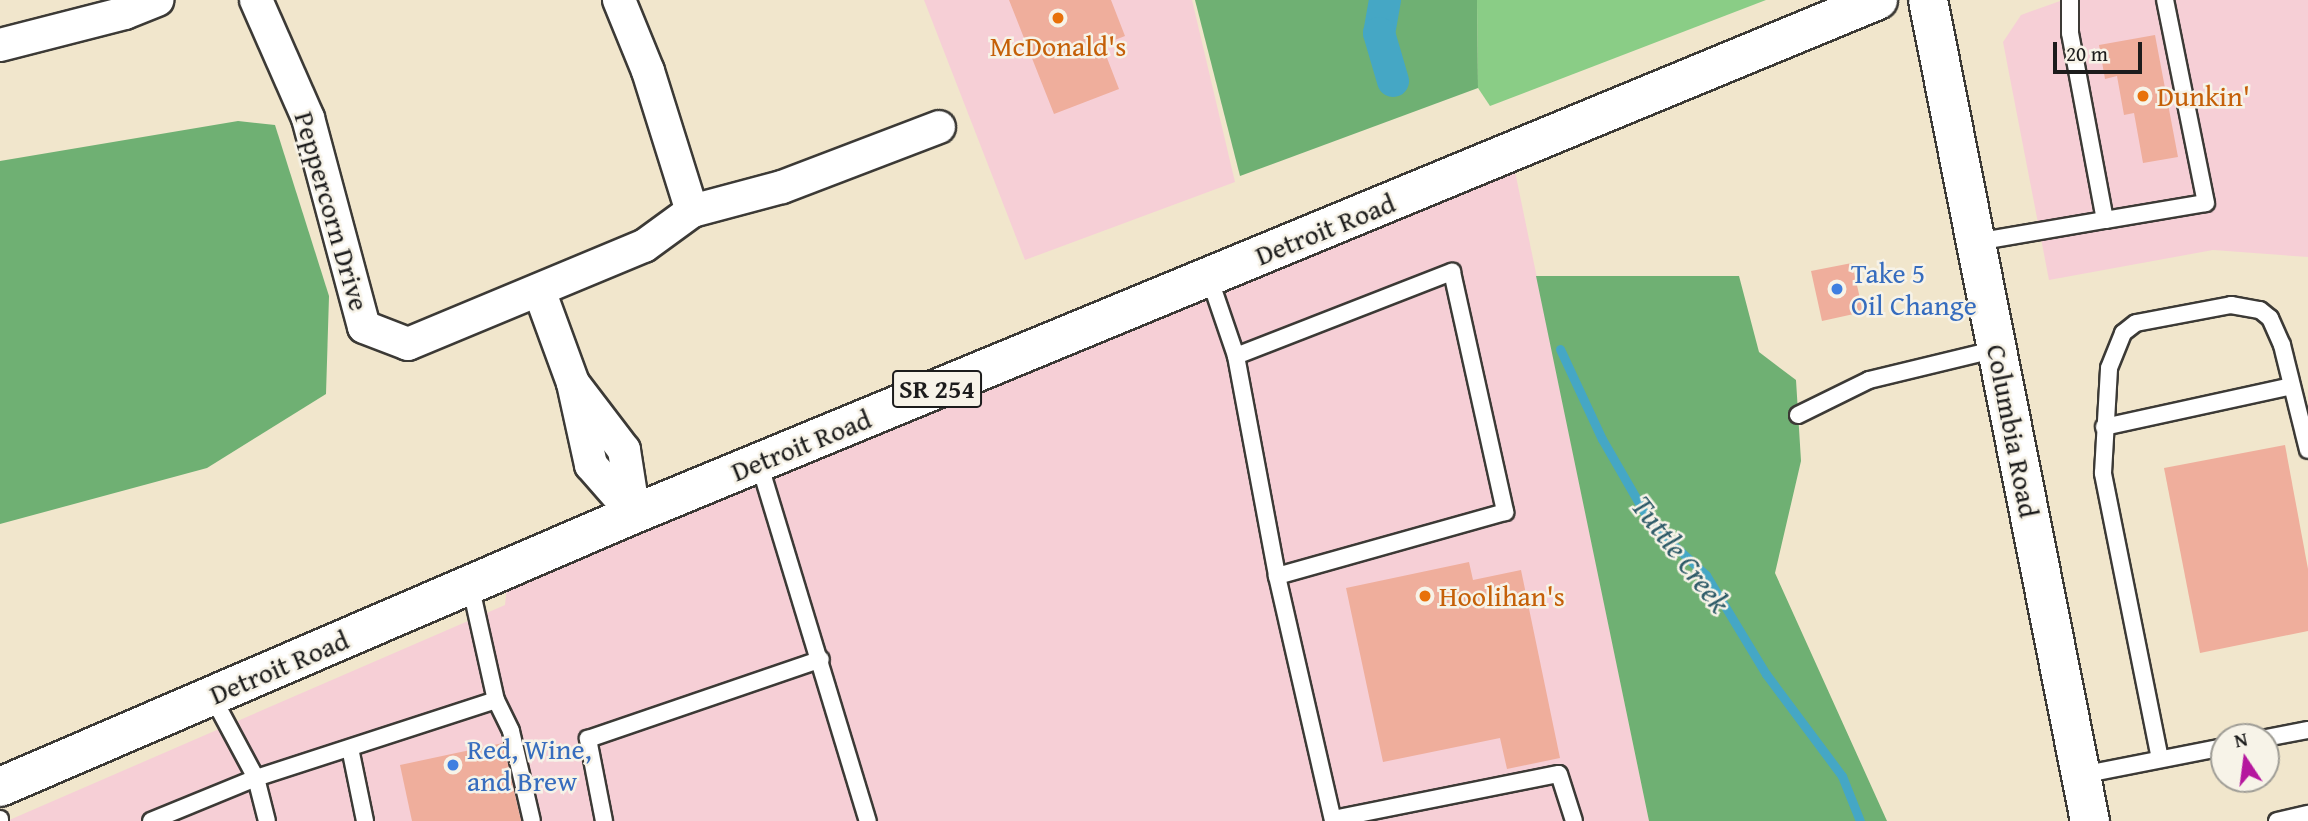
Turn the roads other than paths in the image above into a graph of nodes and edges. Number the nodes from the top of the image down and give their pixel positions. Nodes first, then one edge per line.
1 (158, 0) edge
2 (256, 0) edge
3 (620, 0) edge
4 (1878, 0) edge
5 (1928, 0) edge
6 (2070, 0) edge
7 (2165, 0) edge
8 (0, 46) edge
9 (939, 127) dead end
10 (692, 211) junction
11 (2105, 220) junction
12 (1976, 242) junction
13 (1209, 277) junction
14 (539, 290) junction
15 (1997, 349) junction
16 (1236, 356) junction
17 (2292, 386) junction
18 (1798, 415) dead end
19 (2104, 427) junction
20 (2308, 450) edge
21 (759, 463) junction
22 (635, 514) junction
23 (1277, 576) junction
24 (470, 584) junction
25 (821, 659) junction
26 (212, 696) junction
27 (496, 700) junction
28 (2308, 730) edge
29 (2280, 735) edge
30 (350, 748) junction
31 (2210, 750) edge
32 (2160, 759) junction
33 (2081, 775) junction
34 (256, 778) junction
35 (0, 787) edge
36 (2308, 814) edge
37 (183, 815) edge
38 (1333, 820) edge
39 (151, 821) edge
40 (267, 821) edge
41 (365, 821) edge
42 (532, 821) edge
43 (604, 821) edge
44 (868, 821) edge
45 (1574, 821) edge
46 (2090, 821) edge
47 (2277, 821) edge

1 - 8 street
2 - 14 street, Peppercorn Drive
3 - 10 street
4 - 13 main road, Detroit Road / SR 254
5 - 12 main road, Columbia Road
6 - 11 lane
7 - 11 lane
9 - 10 street, Peppercorn Drive
10 - 14 street, Peppercorn Drive
11 - 12 lane
12 - 15 main road, Columbia Road
13 - 16 lane
13 - 21 main road, Detroit Road / SR 254
14 - 22 street
15 - 18 lane
15 - 33 main road, Columbia Road
16 - 23 lane
16 - 23 lane
17 - 19 lane
17 - 19 lane
17 - 20 lane
19 - 32 lane
21 - 22 main road, Detroit Road / SR 254
21 - 25 lane
22 - 24 main road, Detroit Road / SR 254
23 - 38 lane
24 - 26 main road, Detroit Road / SR 254
24 - 27 lane
25 - 43 lane
25 - 44 lane
26 - 34 lane
26 - 35 main road, Detroit Road / SR 254
27 - 30 lane
27 - 42 lane
28 - 29 lane
30 - 34 lane
30 - 41 lane
31 - 32 lane
32 - 33 lane
33 - 46 main road, Columbia Road
34 - 37 lane
34 - 40 lane
36 - 47 lane
37 - 39 lane
38 - 45 lane

